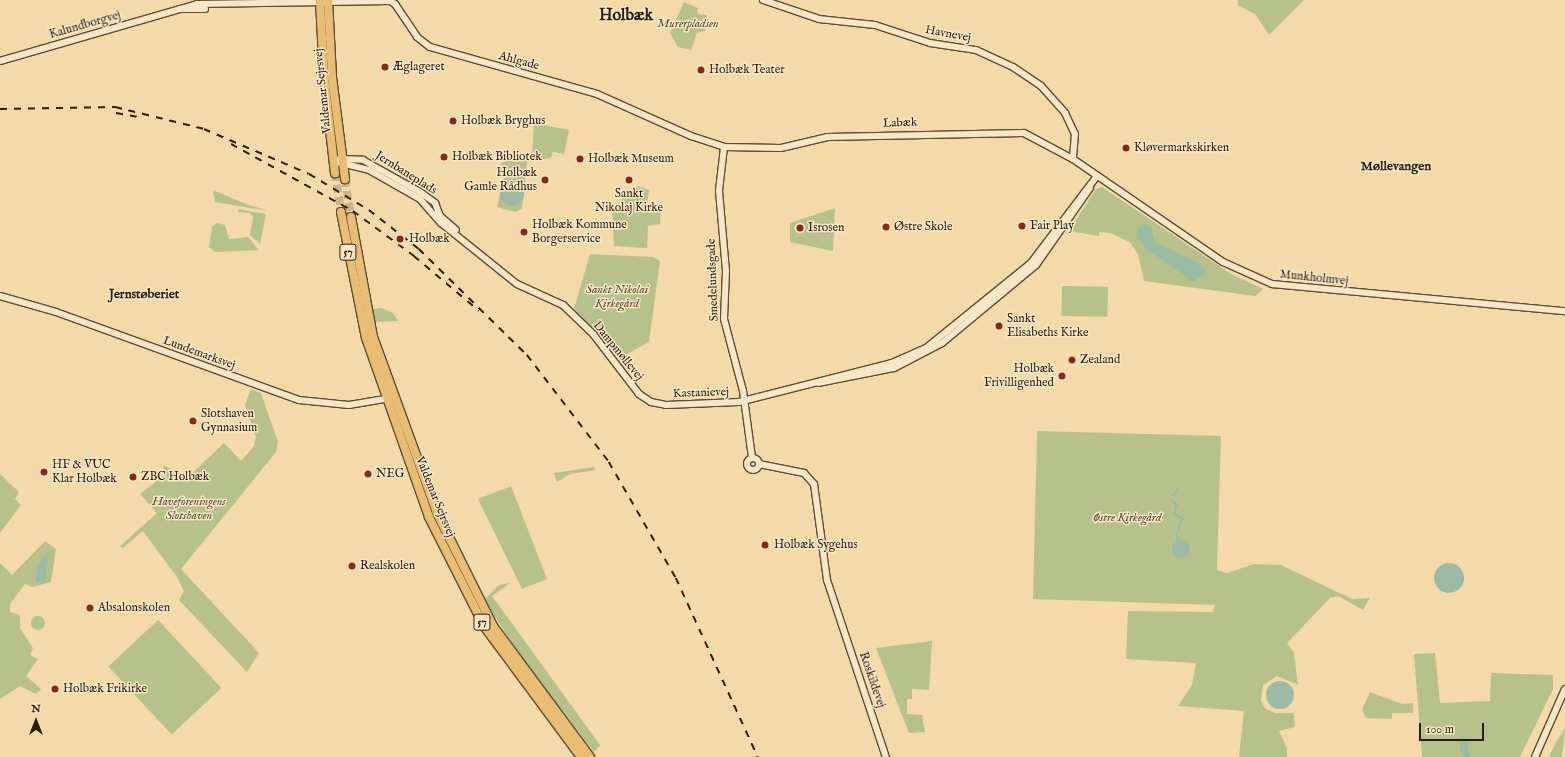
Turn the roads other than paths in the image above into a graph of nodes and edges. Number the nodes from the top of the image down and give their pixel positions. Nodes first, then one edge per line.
1 (320, 0) edge
2 (328, 0) edge
3 (763, 0) edge
4 (178, 9) junction
5 (205, 9) dead end
6 (0, 60) edge
7 (724, 146) junction
8 (342, 158) junction
9 (1073, 159) junction
10 (333, 161) junction
11 (344, 166) junction
12 (335, 173) tunnel mouth
13 (1096, 176) junction
14 (345, 179) tunnel mouth
15 (341, 212) tunnel mouth
16 (351, 217) tunnel mouth
17 (460, 236) junction
18 (483, 256) joint
19 (0, 296) edge
20 (1565, 311) edge
21 (394, 397) junction
22 (385, 400) junction
23 (745, 401) junction
24 (658, 404) joint
25 (752, 458) junction
26 (759, 464) junction
27 (1565, 689) edge
28 (581, 757) edge
29 (590, 757) edge
30 (886, 757) edge
31 (1535, 757) edge

1 - 2 street, Ahlgade
1 - 4 street, Kalundborgvej
1 - 10 main road, Valdemar Sejrsvej
2 - 7 street, Ahlgade
2 - 8 main road, Valdemar Sejrsvej
3 - 9 street, Havnevej
4 - 5 street
4 - 6 street, Kalundborgvej
7 - 9 street, Labæk
7 - 23 street, Smedelundsgade
8 - 10 street, Jernbaneplads
8 - 11 main road, Valdemar Sejrsvej
8 - 17 street, Jernbaneplads
9 - 13 street, Munkholmvej
10 - 11 street, Jernbaneplads
10 - 12 main road, Valdemar Sejrsvej
11 - 14 main road, Valdemar Sejrsvej
11 - 17 street, Jernbaneplads
13 - 20 street, Munkholmvej
13 - 23 street, Kastanievej
15 - 22 main road, Valdemar Sejrsvej / 57
16 - 21 main road, Valdemar Sejrsvej / 57
17 - 18 street, Jernbaneplads
18 - 24 street, Dampmøllevej
19 - 22 street, Lundemarksvej
21 - 22 street, Lundemarksvej
21 - 29 main road, Valdemar Sejrsvej / 57
22 - 28 main road, Valdemar Sejrsvej / 57
23 - 24 street, Kastanievej
23 - 25 street, Smedelundsgade
25 - 26 street
25 - 26 street, Smedelundsgade
26 - 30 street, Roskildevej
27 - 31 street

